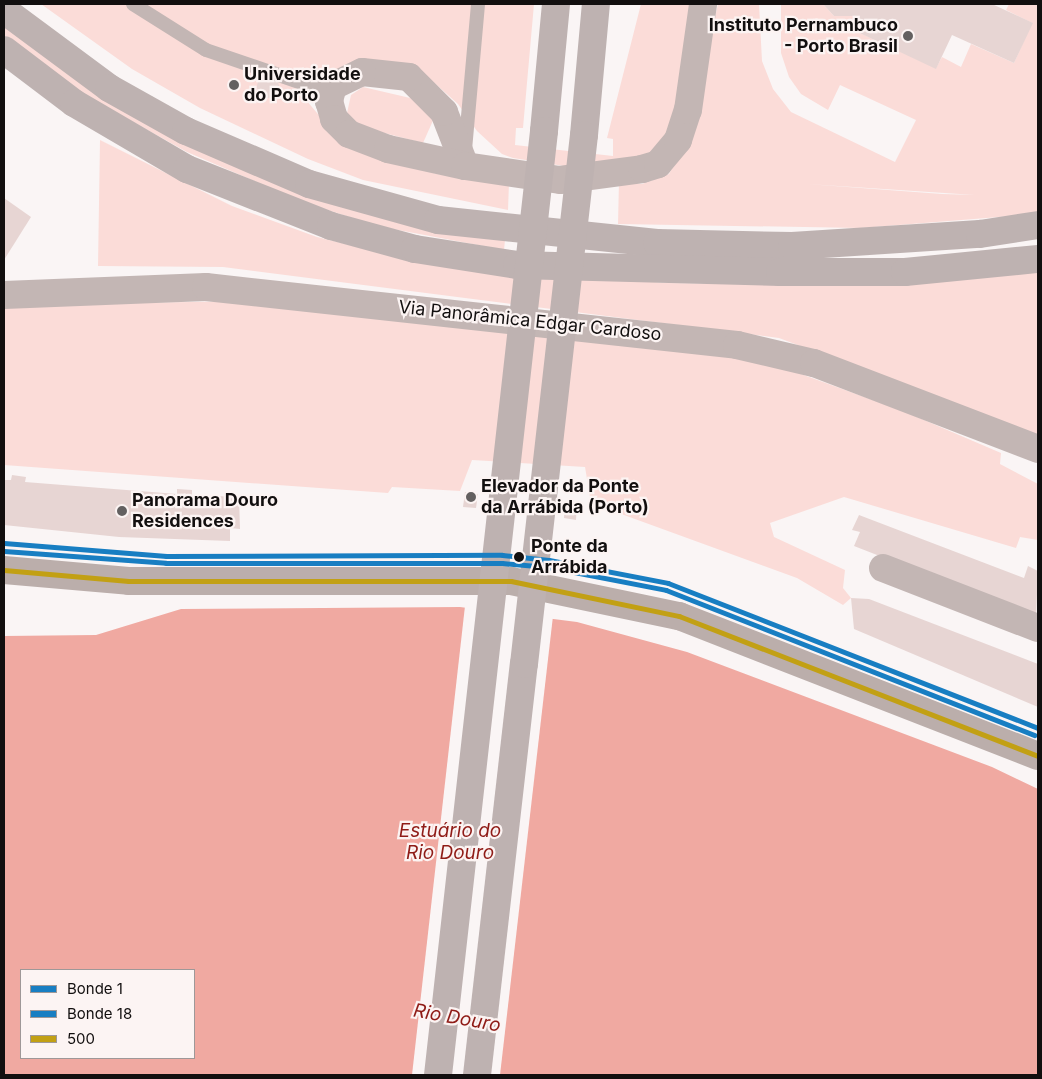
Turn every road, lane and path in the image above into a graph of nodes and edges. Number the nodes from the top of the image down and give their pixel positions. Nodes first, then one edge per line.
1 (133, 4) edge
2 (478, 4) edge
3 (556, 4) edge
4 (596, 4) edge
5 (611, 4) edge
6 (703, 4) edge
7 (4, 10) edge
8 (4, 50) edge
9 (591, 79) junction
10 (331, 93) junction
11 (465, 166) junction
12 (1038, 225) edge
13 (1038, 259) edge
14 (4, 295) edge
15 (1038, 449) edge
16 (883, 568) dead end
17 (4, 570) edge
18 (1038, 628) edge
19 (1038, 756) edge
20 (438, 1075) edge
21 (477, 1075) edge

1 - 10 lane
2 - 11 lane
3 - 20 highway, bridge
4 - 9 highway
5 - 9 highway
6 - 11 street
7 - 12 highway
8 - 13 highway
9 - 21 highway, bridge
10 - 11 street
10 - 11 street
14 - 15 street, Via Panorâmica Edgar Cardoso
16 - 18 street
17 - 19 main road

